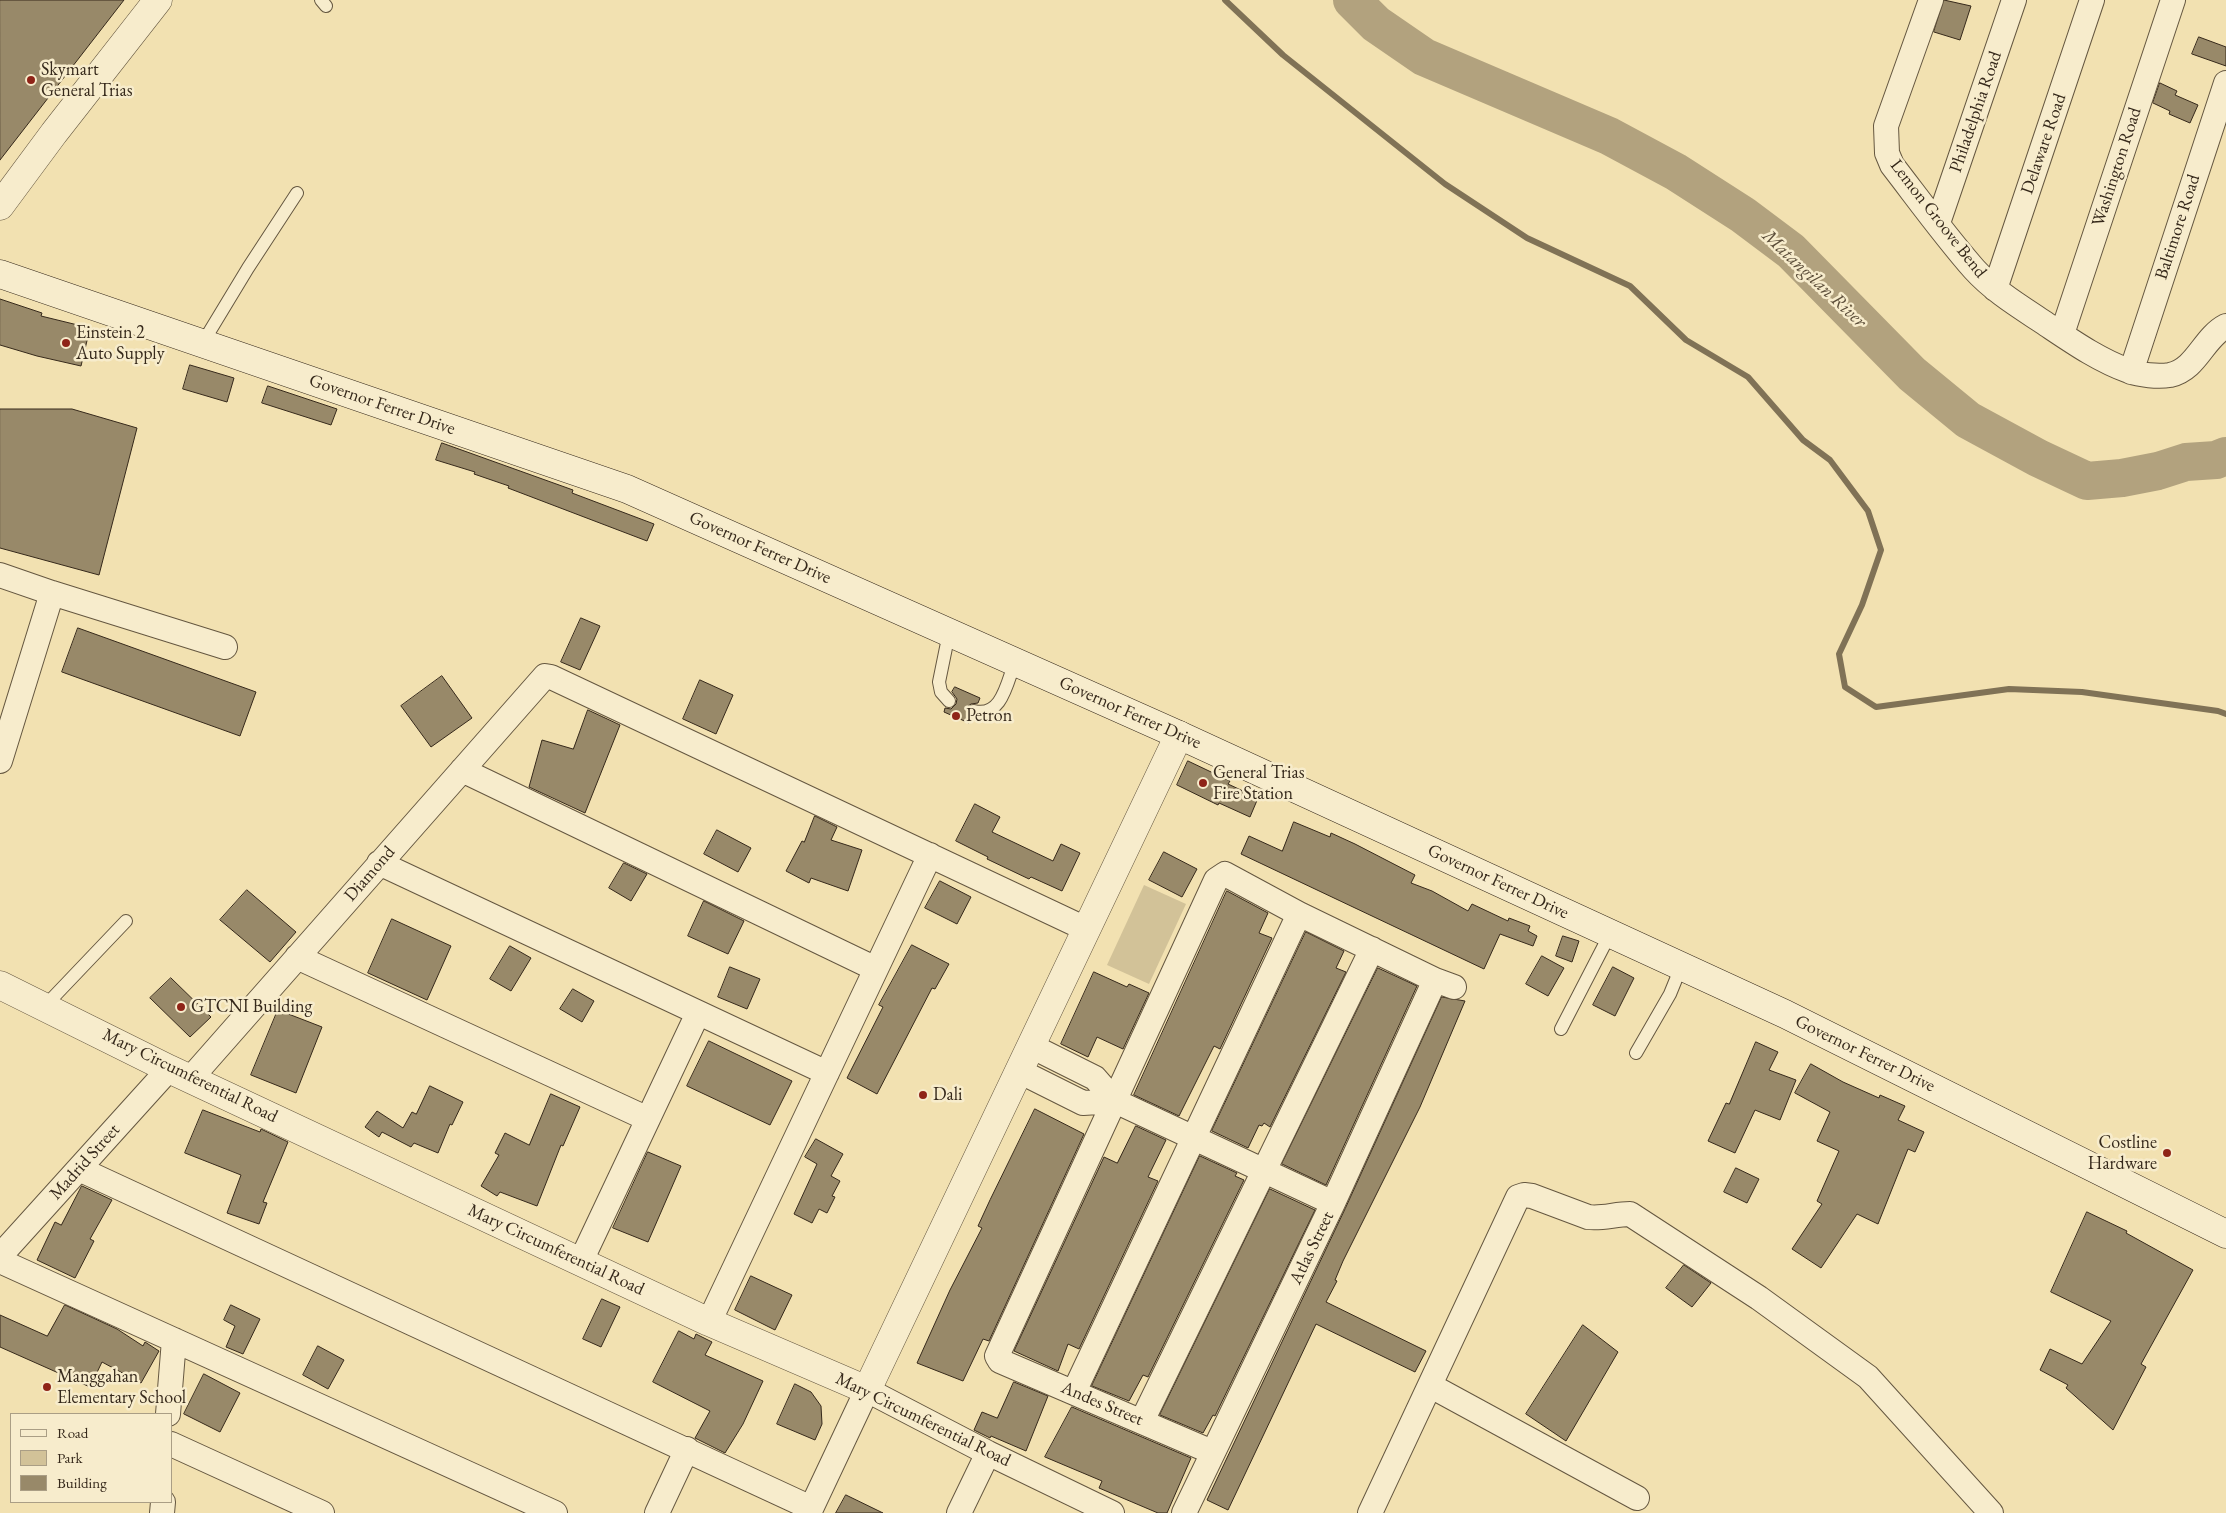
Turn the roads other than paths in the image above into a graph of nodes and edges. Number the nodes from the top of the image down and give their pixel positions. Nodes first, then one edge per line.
1 (158, 0) edge
2 (1930, 0) edge
3 (2014, 0) edge
4 (2092, 0) edge
5 (2173, 0) edge
6 (2226, 82) edge
7 (297, 193) dead end
8 (0, 206) edge
9 (1938, 223) junction
10 (0, 274) edge
11 (1995, 289) junction
12 (2225, 324) edge
13 (2062, 334) junction
14 (202, 344) junction
15 (2131, 372) junction
16 (0, 575) edge
17 (52, 593) junction
18 (949, 633) junction
19 (225, 647) dead end
20 (1014, 662) junction
21 (949, 701) dead end
22 (974, 711) dead end
23 (1179, 735) junction
24 (0, 761) edge
25 (462, 770) junction
26 (930, 855) junction
27 (379, 863) junction
28 (1300, 914) junction
29 (126, 921) dead end
30 (1086, 929) junction
31 (1610, 934) junction
32 (1372, 949) junction
33 (297, 957) junction
34 (1681, 967) junction
35 (876, 969) junction
36 (0, 985) edge
37 (45, 1006) junction
38 (698, 1013) junction
39 (1561, 1029) dead end
40 (1031, 1046) junction
41 (1636, 1053) dead end
42 (1019, 1071) junction
43 (180, 1073) junction
44 (827, 1074) junction
45 (1114, 1101) junction
46 (648, 1119) junction
47 (1194, 1138) junction
48 (79, 1169) junction
49 (1265, 1171) junction
50 (1334, 1203) junction
51 (2226, 1234) edge
52 (0, 1256) edge
53 (0, 1261) edge
54 (581, 1261) junction
55 (708, 1322) junction
56 (174, 1340) junction
57 (1431, 1386) junction
58 (867, 1390) junction
59 (1074, 1392) junction
60 (168, 1413) edge
61 (1142, 1421) junction
62 (172, 1444) edge
63 (687, 1449) junction
64 (1212, 1452) junction
65 (988, 1453) junction
66 (1637, 1498) dead end
67 (1084, 1507) edge
68 (810, 1510) edge
69 (322, 1513) edge
70 (555, 1513) edge
71 (657, 1513) edge
72 (959, 1513) edge
73 (1112, 1513) edge
74 (1184, 1513) edge
75 (1370, 1513) edge
76 (1991, 1513) edge

1 - 8 main road
2 - 9 street, Lemon Groove Bend
3 - 9 street, Philadelphia Road
4 - 11 street, Delaware Road
5 - 13 street, Washington Road
6 - 15 street, Baltimore Road
7 - 14 lane
9 - 11 street, Lemon Groove Bend
10 - 14 main road, Governor Ferrer Drive
11 - 13 street, Lemon Groove Bend
12 - 15 street, Lemon Groove Bend
13 - 15 street, Lemon Groove Bend
14 - 18 main road, Governor Ferrer Drive
16 - 17 street
17 - 19 street
17 - 24 street
18 - 20 main road, Governor Ferrer Drive
18 - 21 lane
20 - 22 lane
20 - 23 main road, Governor Ferrer Drive
23 - 30 main road
23 - 31 main road, Governor Ferrer Drive
25 - 26 street, Diamond
25 - 27 street, Diamond
25 - 35 street
26 - 30 street
26 - 35 street
27 - 33 street, Diamond
27 - 38 street
28 - 32 street
28 - 45 street
28 - 47 street
29 - 37 lane
30 - 40 main road
31 - 34 main road, Governor Ferrer Drive
31 - 39 lane
32 - 49 street
32 - 50 street, Atlas Street
33 - 43 street, Diamond
33 - 46 street
34 - 41 lane
34 - 51 main road, Governor Ferrer Drive
35 - 44 street
36 - 37 main road, Mary Circumferential Road
37 - 43 main road, Mary Circumferential Road
38 - 44 street
38 - 46 street
40 - 42 main road
40 - 45 street
42 - 45 street
42 - 58 main road
43 - 48 street, Madrid Street
43 - 54 main road, Mary Circumferential Road
44 - 55 street
45 - 47 street
45 - 59 street, Andes Street
46 - 54 street
47 - 49 street
47 - 59 street
48 - 52 street, Madrid Street
48 - 63 street
49 - 50 street
49 - 61 street
50 - 64 street, Atlas Street
53 - 56 street
54 - 55 main road, Mary Circumferential Road
55 - 58 main road, Mary Circumferential Road
56 - 60 street
56 - 70 street
57 - 66 street
57 - 75 street
57 - 76 street
58 - 65 street, Mary Circumferential Road
58 - 68 street
59 - 61 street, Andes Street
61 - 64 street, Andes Street
62 - 69 street
63 - 68 street
63 - 71 street
64 - 74 street, Atlas Street
65 - 67 street, Mary Circumferential Road
65 - 72 street
67 - 73 street, Mary Circumferential Road

